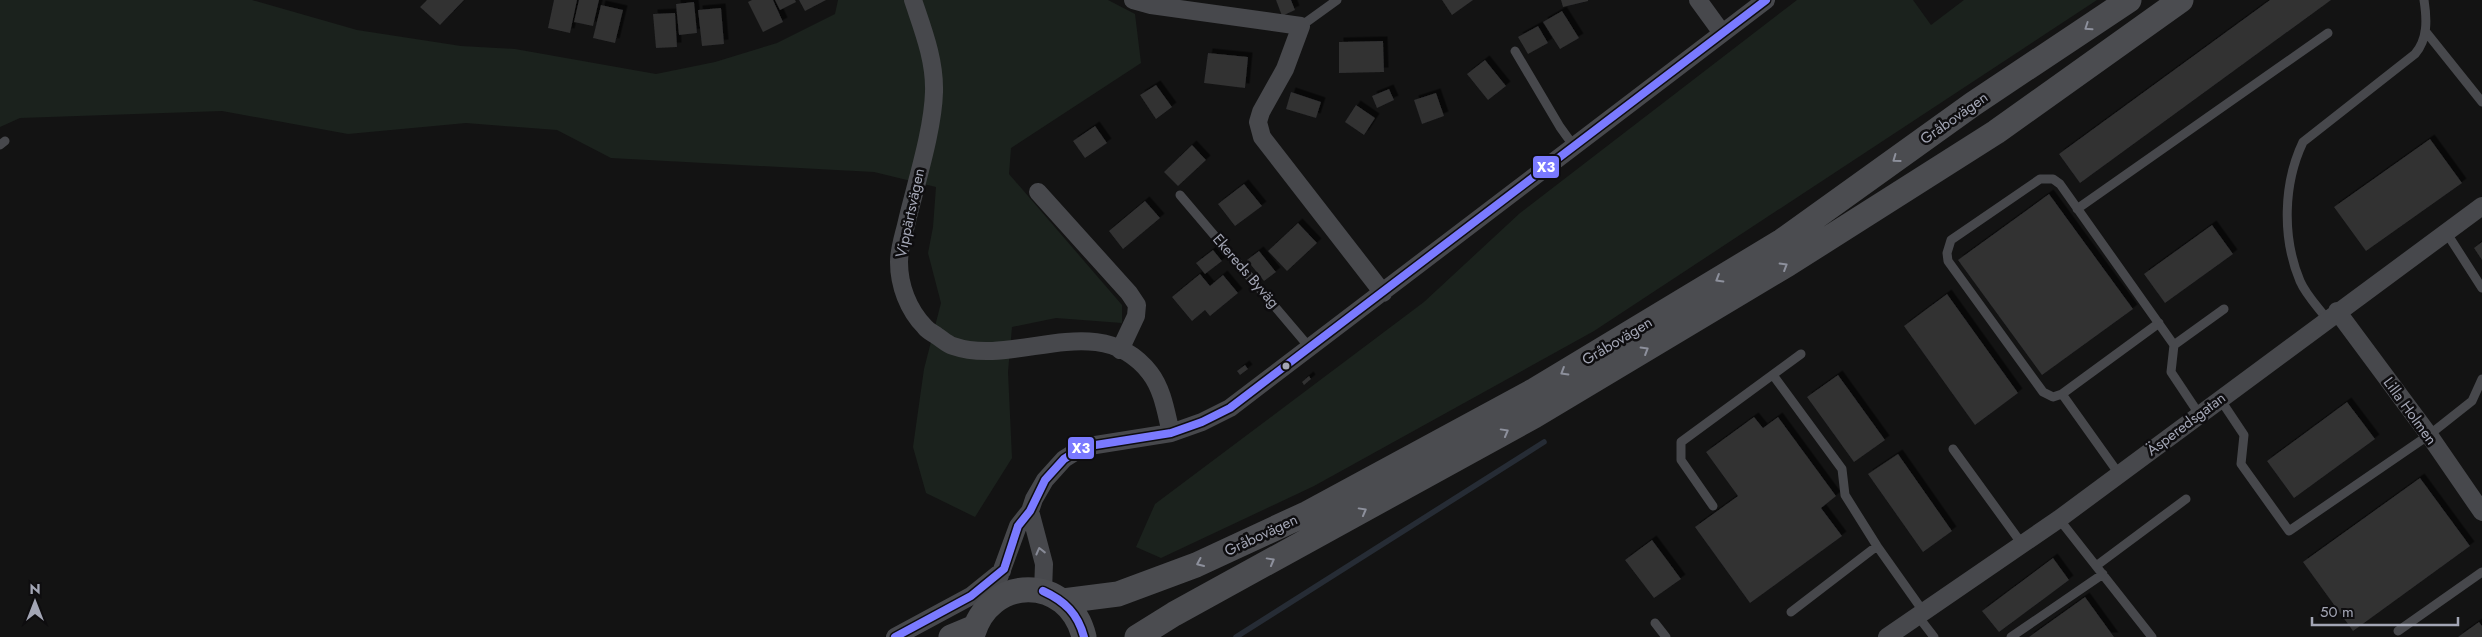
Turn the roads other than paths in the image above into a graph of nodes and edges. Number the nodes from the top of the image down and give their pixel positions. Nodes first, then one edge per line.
1 (913, 0) edge
2 (1133, 0) edge
3 (1337, 0) edge
4 (1698, 0) edge
5 (1766, 0) edge
6 (2129, 0) edge
7 (2181, 0) edge
8 (2424, 0) edge
9 (1301, 26) junction
10 (2426, 32) junction
11 (1722, 33) junction
12 (2328, 33) dead end
13 (1515, 51) dead end
14 (2482, 102) edge
15 (1573, 145) junction
16 (1038, 192) dead end
17 (1180, 195) dead end
18 (2482, 206) edge
19 (2077, 210) junction
20 (2446, 232) junction
21 (2482, 288) edge
22 (1383, 293) junction
23 (2224, 310) dead end
24 (2332, 315) junction
25 (2158, 323) junction
26 (2174, 345) junction
27 (1310, 348) junction
28 (1120, 350) junction
29 (1801, 354) dead end
30 (1773, 375) junction
31 (2482, 379) edge
32 (2062, 394) junction
33 (2220, 399) junction
34 (2472, 401) junction
35 (2482, 404) edge
36 (2199, 414) junction
37 (1171, 433) junction
38 (2429, 435) junction
39 (1953, 449) dead end
40 (2119, 474) junction
41 (2186, 499) dead end
42 (2480, 505) edge
43 (1713, 506) dead end
44 (1030, 510) junction
45 (2059, 519) junction
46 (2022, 544) junction
47 (1877, 546) junction
48 (2096, 566) junction
49 (1004, 569) junction
50 (2482, 572) edge
51 (2103, 574) junction
52 (1053, 596) junction
53 (989, 605) junction
54 (1791, 612) dead end
55 (1920, 613) junction
56 (1655, 623) dead end
57 (2398, 630) dead end
58 (974, 632) edge
59 (895, 637) edge
60 (951, 637) edge
61 (1084, 637) edge
62 (1137, 637) edge
63 (1666, 637) edge
64 (1887, 637) edge
65 (1934, 637) edge
66 (2011, 637) edge
67 (2152, 637) edge

1 - 28 street, Vippärtsvägen
2 - 9 street
3 - 9 lane
4 - 11 street
5 - 11 street
6 -> 52 main road, Gråbovägen
62 -> 7 main road, Gråbovägen
8 - 10 lane
9 - 22 street
10 - 14 lane
10 - 24 lane
11 - 15 street
12 - 19 lane
13 - 15 lane
15 - 22 street
16 - 28 street
17 - 27 lane, Ekereds Byväg
18 - 20 street, Äsperedsgatan
19 - 25 lane
19 - 32 lane
20 - 21 lane
20 - 24 street, Äsperedsgatan
22 - 27 street
23 - 26 lane
24 - 33 street, Äsperedsgatan
24 - 38 street, Lilla Holmen
25 - 26 lane
25 - 32 lane
26 - 36 lane
27 - 37 street
28 - 37 street, Vippärtsvägen
29 - 30 lane
30 - 43 lane
30 - 47 lane
31 - 34 lane
32 - 40 lane
33 - 36 street, Äsperedsgatan
33 - 38 lane
34 - 35 lane
34 - 38 lane
36 - 40 street, Äsperedsgatan
37 - 44 street
38 - 42 street, Lilla Holmen
39 - 46 lane
40 - 45 street, Äsperedsgatan
41 - 48 lane
44 - 49 street
52 -> 44 street
45 - 46 street, Äsperedsgatan
45 - 48 lane
46 - 55 street, Äsperedsgatan
47 - 54 lane
47 - 55 lane
48 - 51 lane
49 - 53 street
49 - 59 street
50 - 57 lane
51 - 66 lane
51 - 67 lane
52 - 53 main road, Gråbovägen
52 - 61 main road
53 - 58 main road
55 - 64 street, Äsperedsgatan
55 - 65 lane
56 - 63 lane
58 - 60 main road

